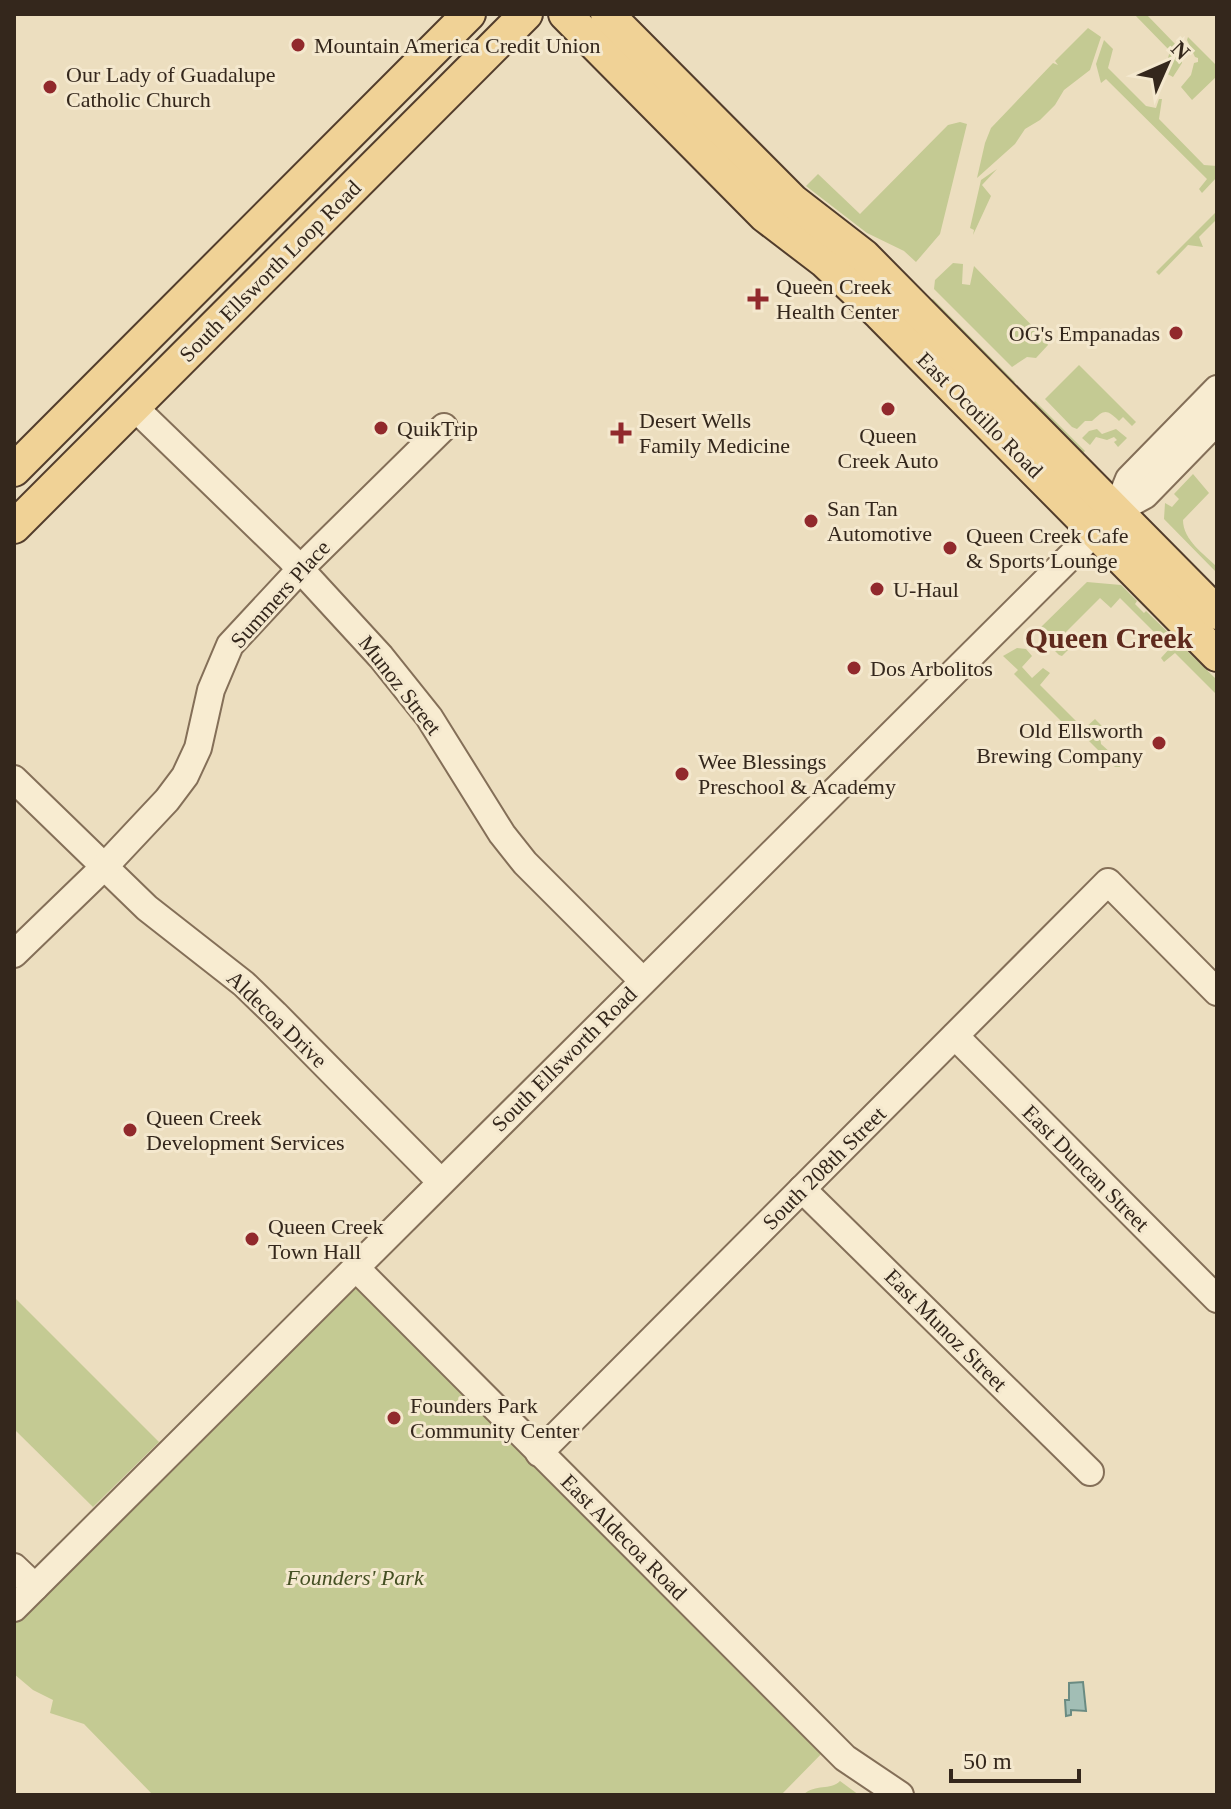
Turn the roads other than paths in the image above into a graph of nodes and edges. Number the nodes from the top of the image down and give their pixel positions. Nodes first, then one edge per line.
1 (469, 14) edge
2 (526, 14) edge
3 (565, 14) edge
4 (607, 14) edge
5 (105, 379) junction
6 (1217, 389) edge
7 (134, 407) junction
8 (1217, 421) edge
9 (444, 427) dead end
10 (14, 470) edge
11 (1106, 522) junction
12 (14, 527) edge
13 (300, 568) junction
14 (1217, 613) edge
15 (1217, 655) edge
16 (14, 779) edge
17 (105, 866) junction
18 (14, 954) edge
19 (643, 981) junction
20 (1214, 983) edge
21 (955, 1036) junction
22 (441, 1182) junction
23 (802, 1189) junction
24 (356, 1268) junction
25 (1217, 1299) edge
26 (539, 1453) junction
27 (1090, 1472) dead end
28 (14, 1567) edge
29 (35, 1587) junction
30 (14, 1608) edge
31 (900, 1795) edge

1 - 5 main road, South Ellsworth Loop Road
2 - 7 main road, South Ellsworth Loop Road
3 - 11 main road, East Ocotillo Road
4 - 11 main road, East Ocotillo Road
5 - 7 main road
5 - 10 main road, South Ellsworth Loop Road
6 - 11 street, South Ellsworth Road
7 - 12 main road, South Ellsworth Loop Road
7 - 13 street, Munoz Street
8 - 11 street, South Ellsworth Road
9 - 13 street, Summers Place
11 - 14 main road, East Ocotillo Road
11 - 15 main road, East Ocotillo Road
11 - 19 street, South Ellsworth Road
13 - 17 street, Summers Place
13 - 19 street, Munoz Street
16 - 17 street, Aldecoa Drive
17 - 18 street, Summers Place
17 - 22 street, Aldecoa Drive
19 - 22 street, South Ellsworth Road
20 - 21 street, South 208th Street
21 - 23 street, South 208th Street
21 - 25 street, East Duncan Street
22 - 24 street, South Ellsworth Road
23 - 26 street, South 208th Street
23 - 27 street, East Munoz Street
24 - 26 street, East Aldecoa Road
24 - 29 street, South Ellsworth Road
26 - 31 street, East Aldecoa Road
28 - 29 street
29 - 30 street, South Ellsworth Road

